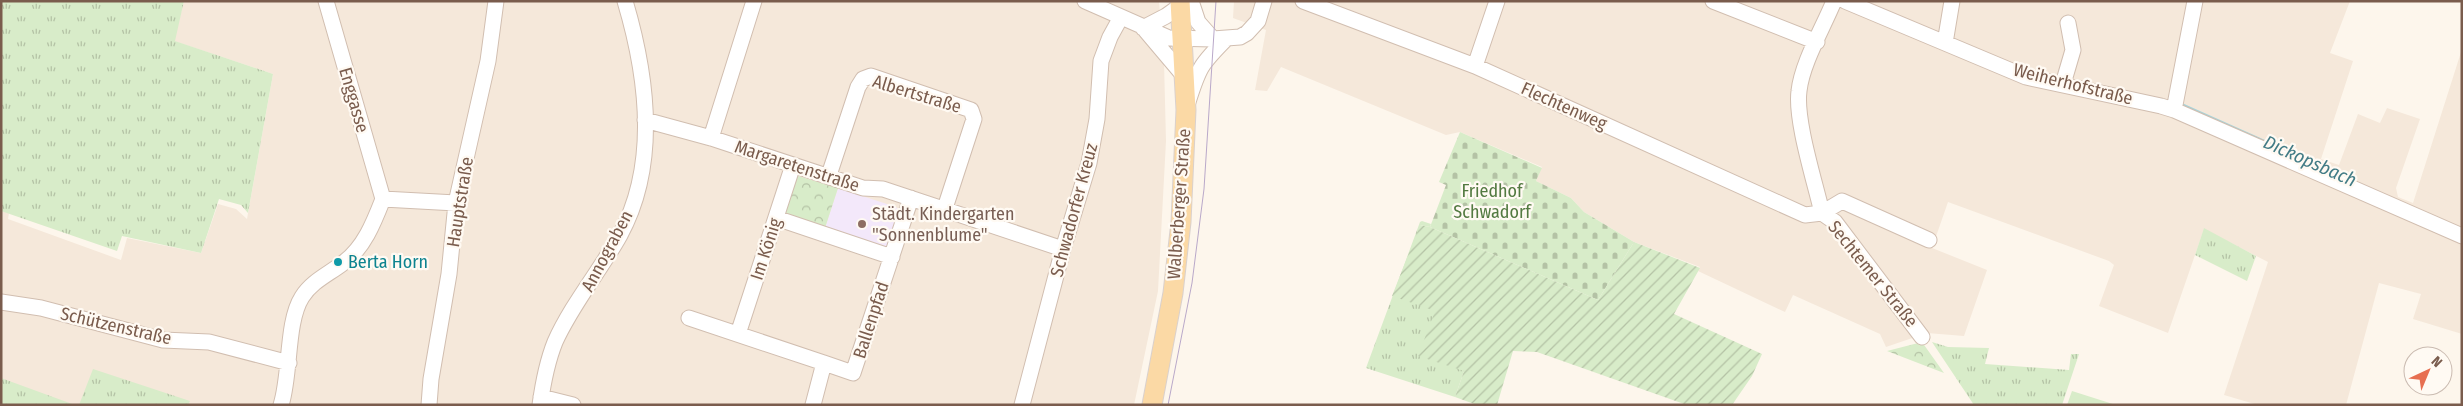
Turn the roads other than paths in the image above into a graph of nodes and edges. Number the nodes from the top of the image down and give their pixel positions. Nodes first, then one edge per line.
1 (326, 1) edge
2 (496, 1) edge
3 (625, 1) edge
4 (754, 1) edge
5 (1085, 1) edge
6 (1264, 1) edge
7 (1303, 1) edge
8 (1497, 1) edge
9 (1713, 1) edge
10 (1834, 1) edge
11 (1845, 1) edge
12 (1952, 1) edge
13 (2195, 1) edge
14 (1183, 3) edge
15 (1753, 8) edge
16 (1121, 17) junction
17 (2068, 23) dead end
18 (1143, 28) junction
19 (1182, 39) junction
20 (1220, 39) junction
21 (1817, 42) junction
22 (1945, 43) junction
23 (1475, 66) junction
24 (1191, 73) junction
25 (2064, 84) junction
26 (2174, 110) junction
27 (645, 120) junction
28 (711, 138) junction
29 (793, 165) junction
30 (829, 175) junction
31 (912, 198) junction
32 (383, 199) junction
33 (456, 202) junction
34 (945, 208) junction
35 (1822, 213) junction
36 (776, 218) junction
37 (2462, 236) edge
38 (1929, 240) dead end
39 (1063, 249) junction
40 (892, 257) junction
41 (1, 302) edge
42 (689, 318) dead end
43 (738, 334) junction
44 (1922, 337) dead end
45 (289, 363) junction
46 (824, 364) junction
47 (541, 401) edge
48 (280, 405) edge
49 (429, 405) edge
50 (573, 405) edge
51 (813, 405) edge
52 (1022, 405) edge
53 (1152, 405) edge

1 - 32 street, Enggasse
2 - 33 street, Hauptstraße
3 - 27 street, Annograben
4 - 28 street
5 - 16 street
6 - 20 street
7 - 23 street, Flechtenweg
8 - 23 street
9 - 15 street
10 - 21 street, Sechtemer Straße
11 - 22 street, Weiherhofstraße
12 - 22 street
13 - 26 street
14 - 18 street
14 - 19 main road, Walberberger Straße
14 - 20 street
15 - 21 street
16 - 18 street
16 - 39 street, Schwadorfer Kreuz
17 - 25 street
18 - 19 street
18 - 24 street
19 - 20 street
19 - 24 main road, Walberberger Straße
20 - 24 street
21 - 35 street, Sechtemer Straße
22 - 25 street, Weiherhofstraße
23 - 35 street, Flechtenweg
24 - 53 main road, Walberberger Straße
25 - 26 street, Weiherhofstraße
26 - 37 street, Weiherhofstraße
27 - 28 street, Margaretenstraße
27 - 47 street, Annograben
28 - 29 street, Margaretenstraße
29 - 30 street, Margaretenstraße
29 - 36 street, Im König
30 - 31 street, Margaretenstraße
30 - 34 street, Albertstraße
31 - 34 street, Margaretenstraße
31 - 40 street, Ballenpfad
32 - 33 street
32 - 45 street
33 - 49 street, Hauptstraße
34 - 39 street, Margaretenstraße
35 - 38 street, Sechtemer Straße
35 - 44 street, Sechtemer Straße
36 - 40 street
36 - 43 street, Im König
39 - 52 street, Schwadorfer Kreuz
40 - 46 street, Ballenpfad
41 - 45 street, Schützenstraße
42 - 43 street
43 - 46 street
45 - 48 street
46 - 51 street
47 - 50 street

